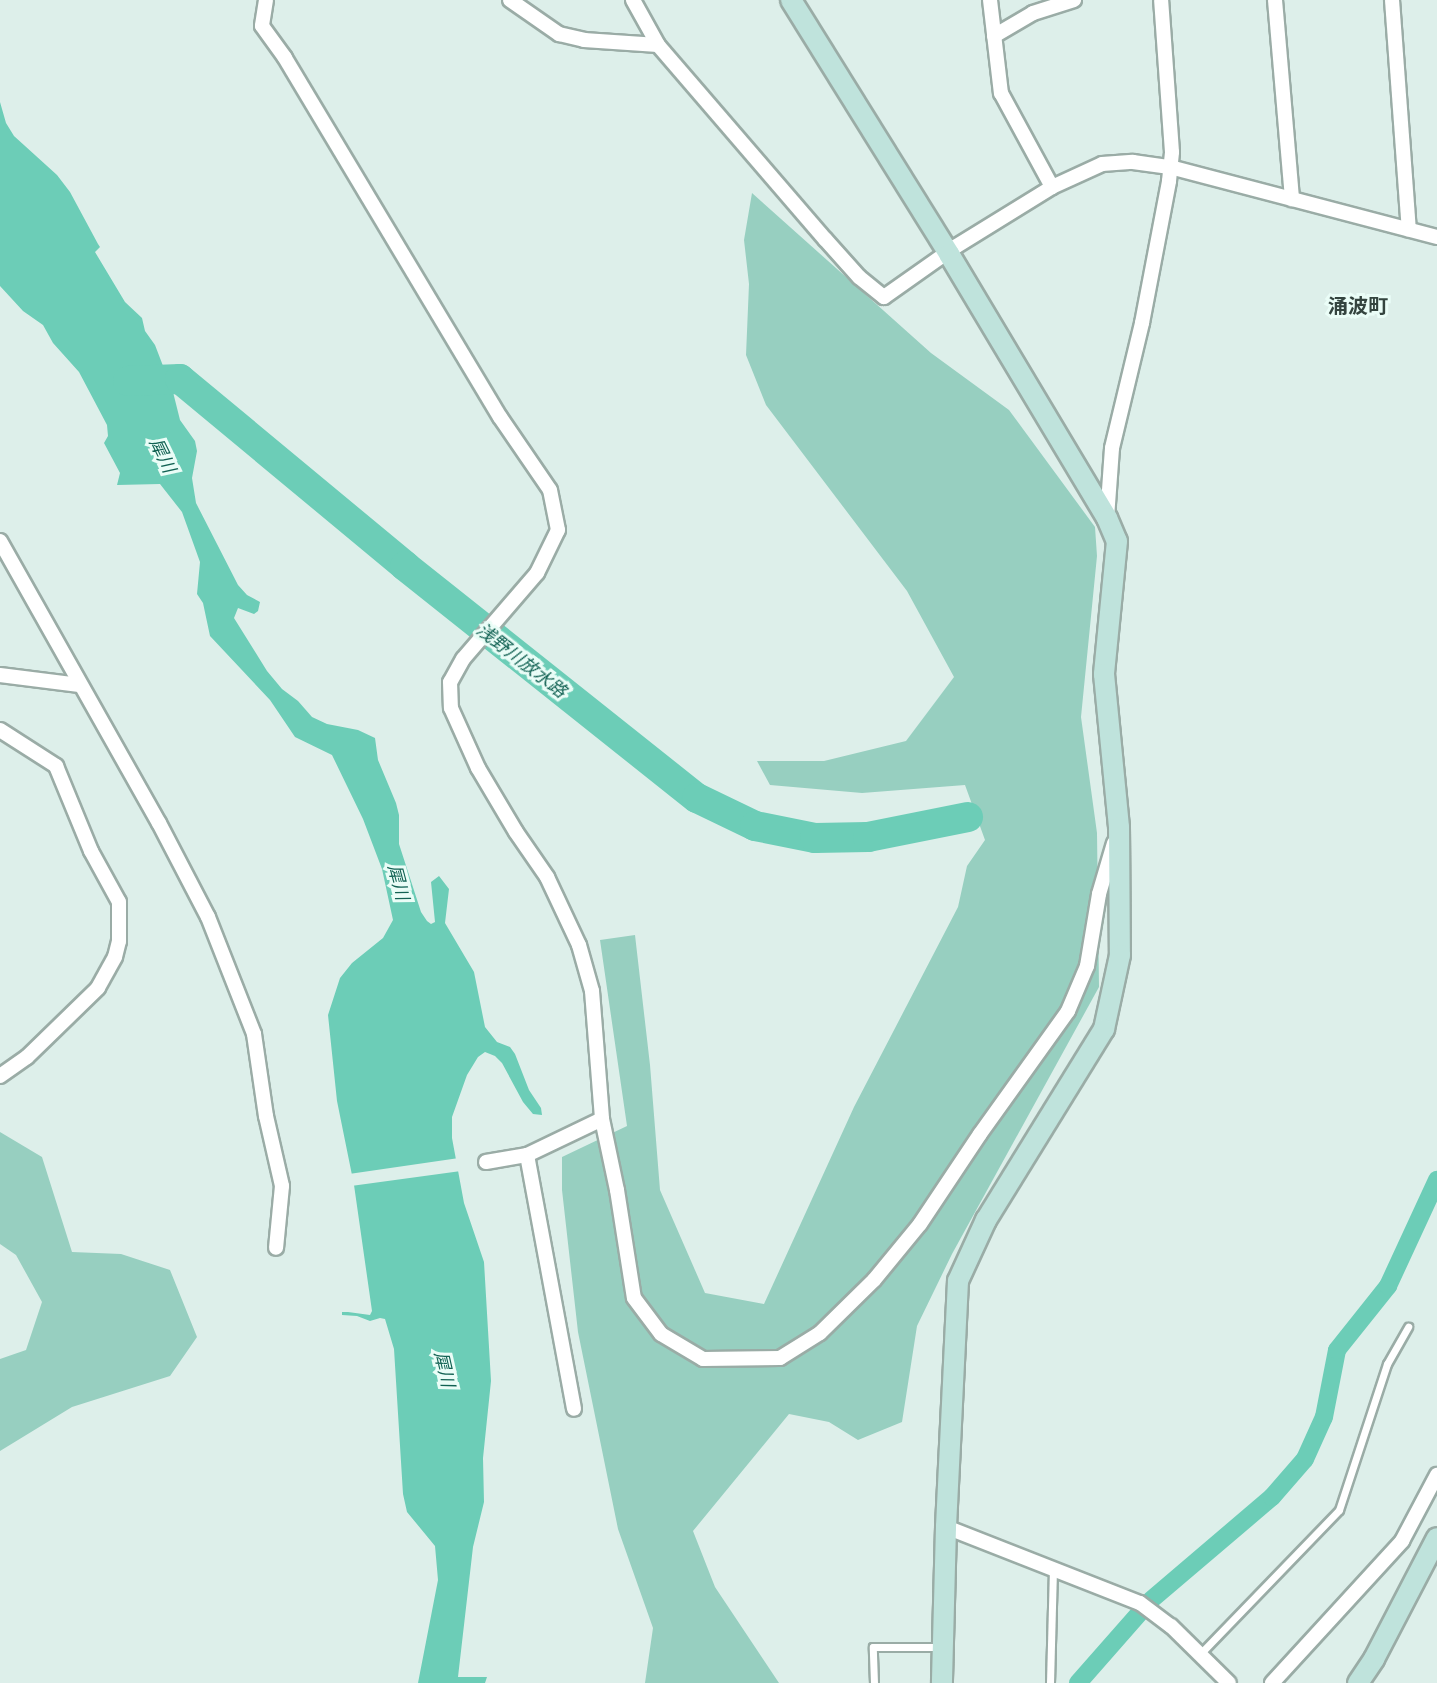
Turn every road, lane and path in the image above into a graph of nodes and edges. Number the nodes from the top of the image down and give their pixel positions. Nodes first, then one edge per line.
1 (266, 0) edge
2 (510, 0) edge
3 (633, 0) edge
4 (791, 0) edge
5 (990, 0) edge
6 (1074, 0) edge
7 (1161, 0) edge
8 (1275, 0) edge
9 (1392, 0) edge
10 (994, 36) junction
11 (658, 45) junction
12 (1170, 167) junction
13 (1052, 187) junction
14 (1292, 199) junction
15 (1409, 229) junction
16 (1437, 237) edge
17 (949, 254) junction
18 (1107, 518) junction
19 (0, 541) edge
20 (0, 675) edge
21 (79, 685) junction
22 (0, 730) edge
23 (1119, 827) junction
24 (0, 1076) edge
25 (602, 1119) junction
26 (527, 1155) junction
27 (486, 1162) dead end
28 (276, 1248) dead end
29 (1408, 1327) dead end
30 (574, 1409) dead end
31 (1437, 1475) edge
32 (946, 1527) junction
33 (1437, 1538) edge
34 (1053, 1568) junction
35 (943, 1647) junction
36 (1200, 1654) junction
37 (874, 1683) edge
38 (942, 1683) edge
39 (1050, 1683) edge
40 (1229, 1683) edge
41 (1272, 1683) edge
42 (1358, 1683) edge

1 - 25 street
2 - 11 street
3 - 11 street
4 - 17 street
5 - 10 street
6 - 10 street
7 - 12 street
8 - 14 street
9 - 15 street
10 - 13 street
11 - 17 street
12 - 13 street
12 - 14 street
12 - 18 street
13 - 17 street
14 - 15 street
15 - 16 street
17 - 18 street
18 - 23 street
19 - 21 street
20 - 21 street
21 - 28 street
22 - 24 street
23 - 25 street
23 - 32 street
25 - 26 street
26 - 27 street
26 - 30 street
29 - 36 lane
31 - 41 street
32 - 34 street
32 - 35 street
33 - 42 street
34 - 36 street
34 - 39 lane
35 - 37 lane
35 - 38 street
36 - 40 street

